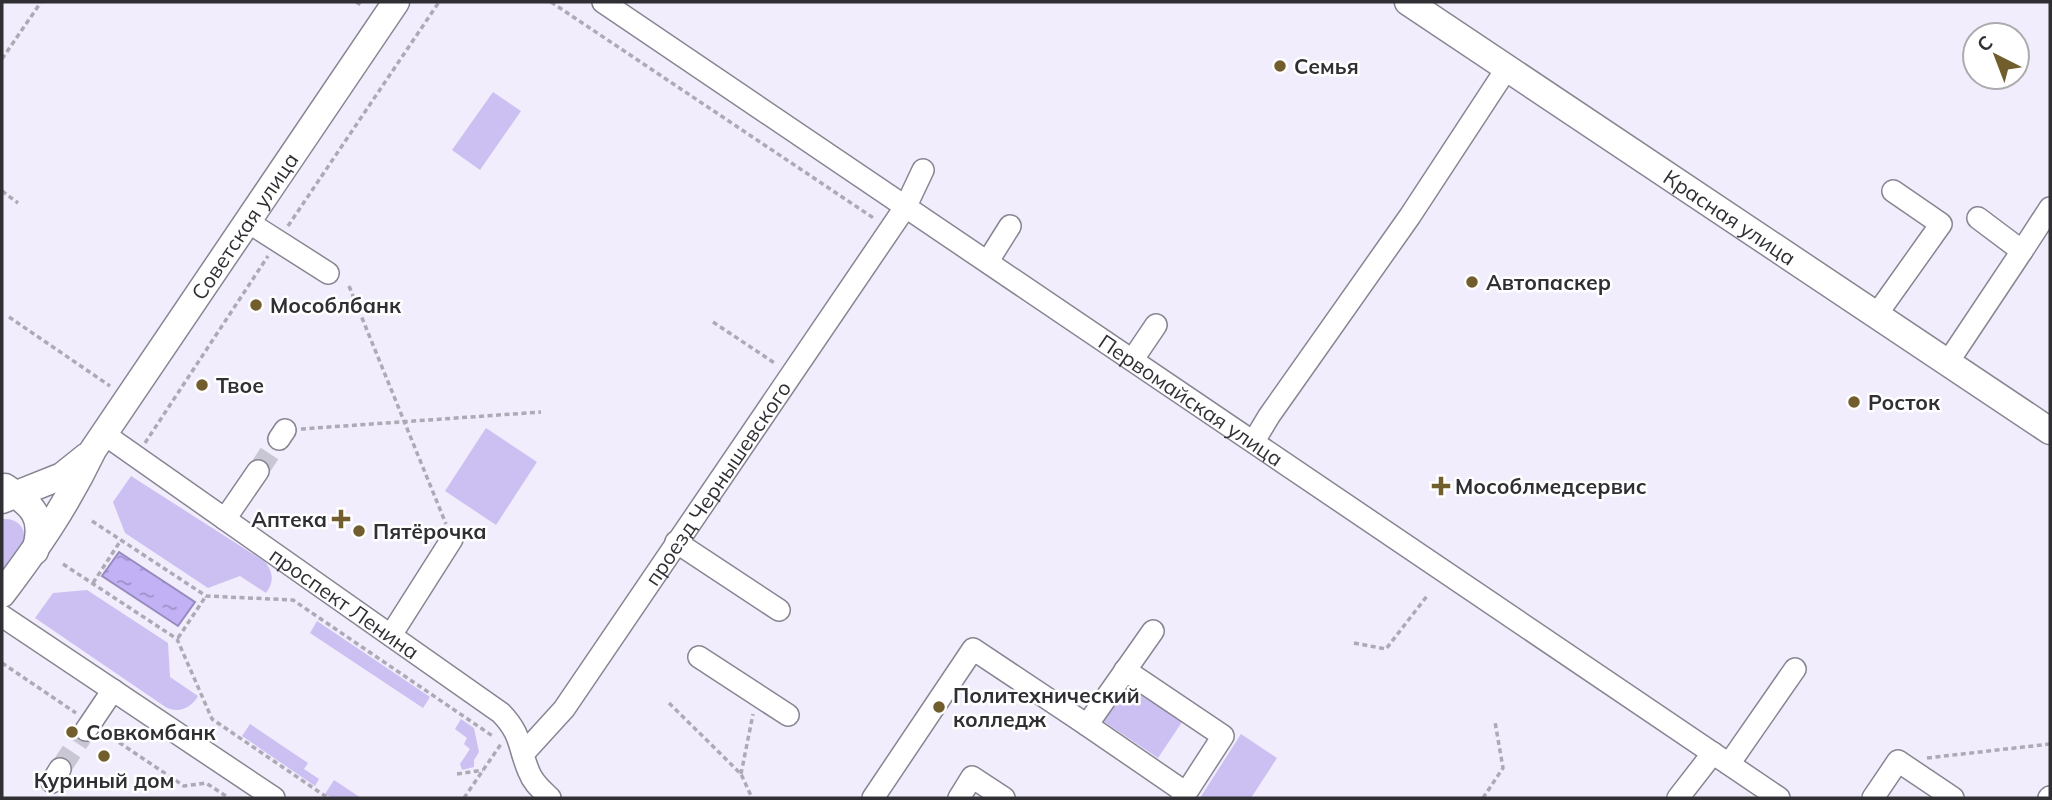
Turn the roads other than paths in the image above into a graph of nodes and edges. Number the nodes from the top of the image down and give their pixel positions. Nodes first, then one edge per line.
1 (396, 2) edge
2 (603, 2) edge
3 (1408, 2) edge
4 (1507, 68) junction
5 (923, 170) dead end
6 (1892, 191) dead end
7 (906, 206) junction
8 (2050, 208) edge
9 (1978, 219) dead end
10 (248, 222) junction
11 (1010, 226) dead end
12 (2022, 251) junction
13 (988, 261) junction
14 (328, 273) dead end
15 (1877, 314) junction
16 (1156, 325) dead end
17 (1133, 359) junction
18 (1948, 362) junction
19 (2050, 431) edge
20 (1254, 441) junction
21 (99, 442) junction
22 (258, 471) tunnel mouth
23 (7, 493) edge
24 (225, 519) junction
25 (452, 539) road end
26 (676, 542) junction
27 (34, 553) junction
28 (5, 587) edge
29 (779, 610) dead end
30 (2, 616) edge
31 (1153, 631) dead end
32 (391, 635) junction
33 (699, 657) dead end
34 (1796, 669) dead end
35 (1125, 670) junction
36 (113, 690) junction
37 (788, 715) dead end
38 (1087, 725) junction
39 (88, 727) tunnel mouth
40 (523, 754) junction
41 (1721, 759) junction
42 (1184, 795) edge
43 (274, 798) edge
44 (550, 798) edge
45 (873, 798) edge
46 (958, 798) edge
47 (1004, 798) edge
48 (1678, 798) edge
49 (1779, 798) edge
50 (1872, 798) edge
51 (1953, 798) edge

1 - 10 main road, Советская улица
2 - 7 street, Первомайская улица
3 - 4 main road, Красная улица
4 - 15 main road, Красная улица
4 - 20 street
5 - 7 street, проезд Чернышевского
6 - 15 street
7 - 13 street, Первомайская улица
7 - 26 street, проезд Чернышевского
8 - 12 street
9 - 12 street
10 - 14 street
10 - 21 main road, Советская улица
11 - 13 street
12 - 18 street
13 - 17 street, Первомайская улица
15 - 18 main road, Красная улица
16 - 17 street
17 - 20 street, Первомайская улица
18 - 19 main road, Красная улица
20 - 41 street, Первомайская улица
21 - 23 main road, Советская улица
21 - 24 street, проспект Ленина
21 - 27 main road, Советская улица
22 - 24 street
23 - 27 main road
24 - 32 street, проспект Ленина
25 - 32 street
26 - 29 street
26 - 40 street, проезд Чернышевского
27 - 28 main road, Советская улица
30 - 36 street
31 - 35 street
32 - 40 street, проспект Ленина
33 - 37 street
34 - 41 street
35 - 38 street
35 - 42 street
36 - 39 street
36 - 43 street
38 - 42 street
38 - 45 street
40 - 44 street, проспект Ленина
41 - 48 street
41 - 49 street, Первомайская улица
46 - 47 street
50 - 51 street

